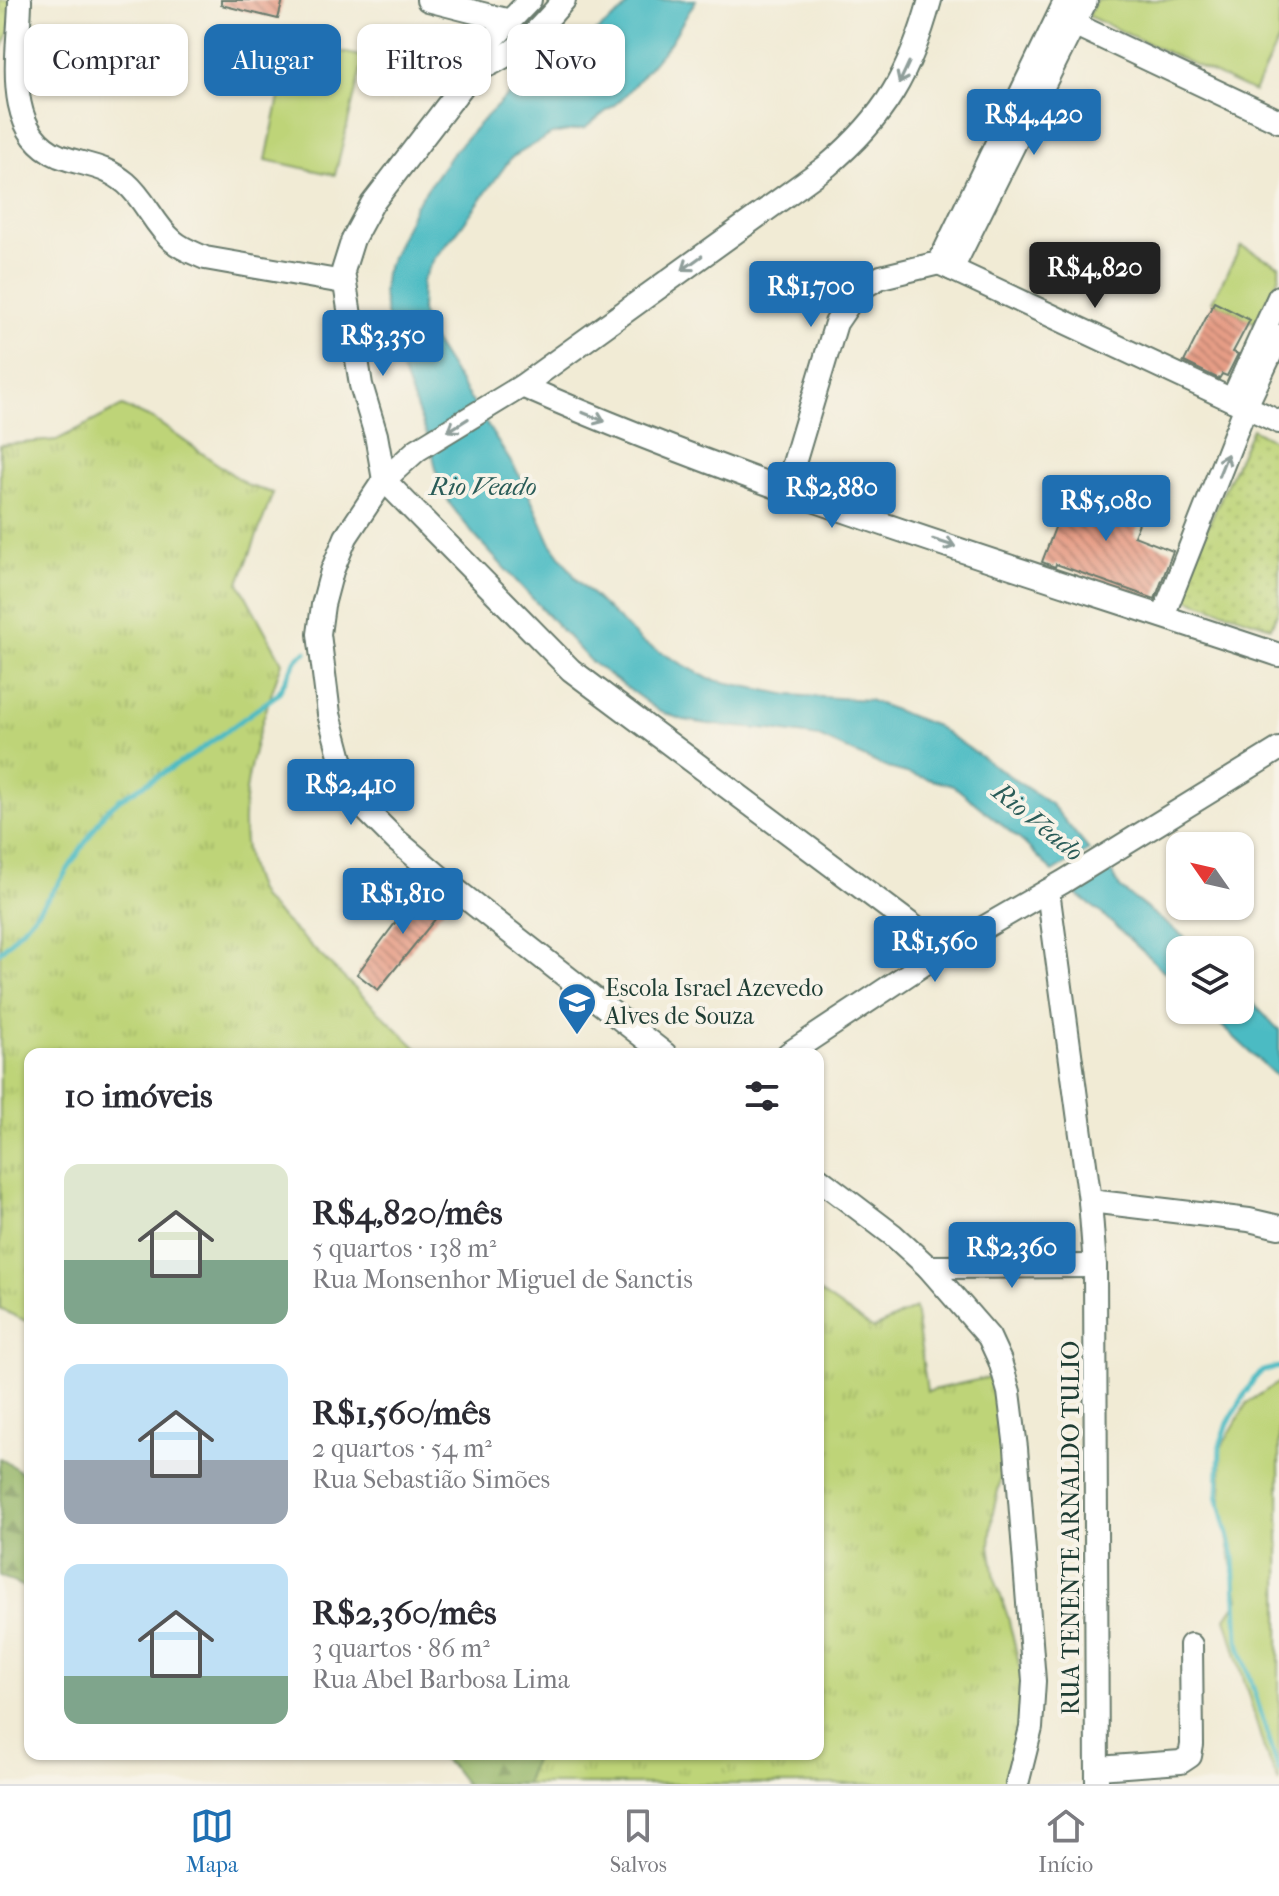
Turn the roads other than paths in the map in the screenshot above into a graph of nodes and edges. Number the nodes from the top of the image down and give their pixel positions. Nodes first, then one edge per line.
1 (20, 0) edge
2 (428, 0) edge
3 (530, 0) edge
4 (564, 0) edge
5 (930, 0) edge
6 (1086, 0) edge
7 (1066, 14) edge
8 (510, 21) junction
9 (491, 41) edge
10 (491, 65) edge
11 (455, 96) edge
12 (1279, 121) edge
13 (946, 266) junction
14 (343, 282) junction
15 (1279, 297) edge
16 (1279, 336) edge
17 (522, 386) junction
18 (1239, 403) junction
19 (1279, 422) edge
20 (384, 480) junction
21 (786, 490) junction
22 (1163, 616) junction
23 (1279, 655) edge
24 (1279, 749) edge
25 (1056, 886) junction
26 (945, 950) junction
27 (657, 1048) edge
28 (797, 1048) edge
29 (824, 1183) edge
30 (1090, 1201) junction
31 (1279, 1227) edge
32 (1095, 1266) junction
33 (928, 1267) junction
34 (1191, 1645) dead end
35 (1098, 1776) edge
36 (1017, 1784) edge

1 - 14 street
2 - 8 street
3 - 8 street
4 - 10 street
5 -> 17 street
6 - 7 street
7 - 12 street
7 - 13 street
8 - 9 street
11 - 14 street
13 - 18 street
13 - 21 street
14 - 20 street
15 - 18 street
16 - 18 street
17 -> 20 street
17 -> 21 street
18 - 19 street
22 -> 18 street
20 - 26 street
20 - 27 street
21 -> 22 street
22 - 23 street
24 - 25 street
25 - 26 street
25 - 30 street, RUA TENENTE ARNALDO TULIO
26 - 28 street
29 - 33 street
30 - 31 street
30 - 32 street, RUA TENENTE ARNALDO TULIO
32 - 33 street
32 - 35 street, RUA TENENTE ARNALDO TULIO
33 - 36 street
34 - 35 street

